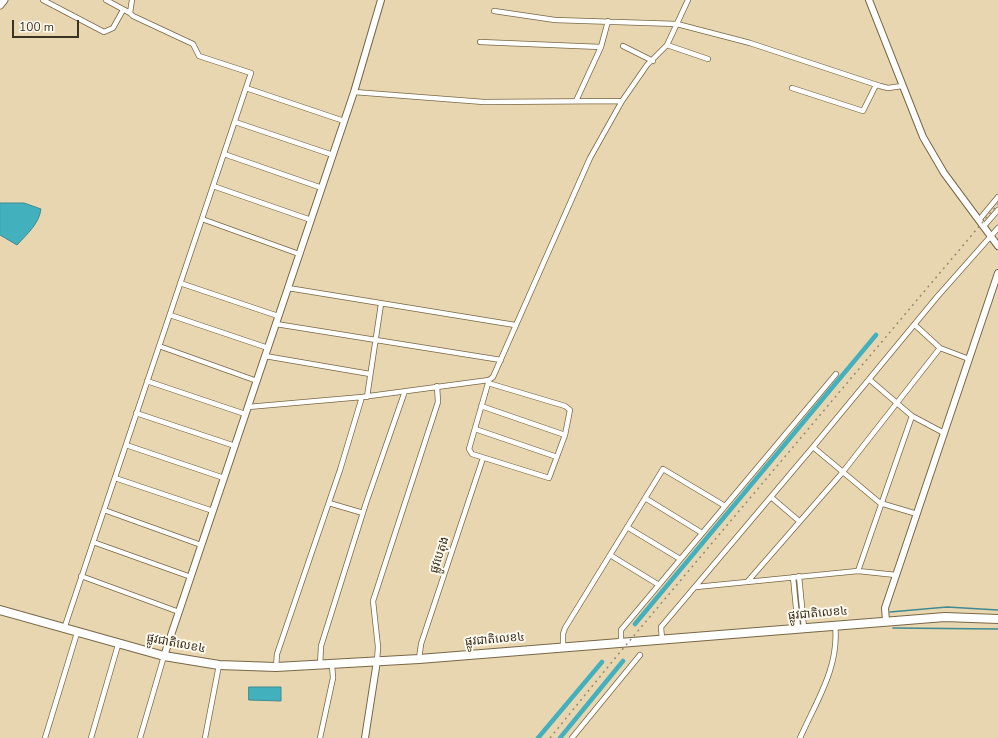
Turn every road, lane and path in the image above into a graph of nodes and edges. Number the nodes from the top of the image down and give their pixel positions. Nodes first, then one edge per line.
1 (4, 0) edge
2 (43, 0) edge
3 (106, 0) edge
4 (132, 0) edge
5 (381, 0) edge
6 (688, 0) edge
7 (869, 0) edge
8 (0, 5) edge
9 (124, 10) junction
10 (494, 11) dead end
11 (130, 13) junction
12 (608, 21) junction
13 (677, 24) junction
14 (480, 42) dead end
15 (667, 45) junction
16 (623, 46) dead end
17 (601, 47) junction
18 (708, 59) dead end
19 (653, 61) junction
20 (876, 85) junction
21 (902, 86) junction
22 (246, 88) junction
23 (792, 88) dead end
24 (354, 92) junction
25 (576, 101) junction
26 (622, 101) junction
27 (344, 121) junction
28 (235, 122) junction
29 (224, 154) junction
30 (333, 155) junction
31 (213, 186) junction
32 (322, 188) junction
33 (998, 197) edge
34 (998, 210) edge
35 (202, 219) junction
36 (311, 220) junction
37 (979, 220) junction
38 (984, 226) junction
39 (998, 228) edge
40 (991, 235) junction
41 (998, 246) edge
42 (300, 254) junction
43 (998, 274) edge
44 (180, 283) junction
45 (288, 288) junction
46 (381, 304) junction
47 (170, 315) junction
48 (278, 316) junction
49 (276, 324) junction
50 (515, 325) junction
51 (915, 325) junction
52 (375, 341) junction
53 (159, 346) junction
54 (268, 348) junction
55 (940, 348) junction
56 (265, 356) junction
57 (969, 359) junction
58 (501, 360) junction
59 (370, 374) junction
60 (836, 374) dead end
61 (870, 380) junction
62 (147, 381) junction
63 (257, 381) junction
64 (488, 381) junction
65 (437, 386) junction
66 (405, 391) junction
67 (364, 397) junction
68 (897, 402) junction
69 (481, 406) junction
70 (248, 407) junction
71 (136, 413) junction
72 (245, 414) junction
73 (912, 416) junction
74 (475, 429) junction
75 (944, 433) junction
76 (565, 435) junction
77 (126, 445) junction
78 (235, 446) junction
79 (813, 447) junction
80 (557, 457) junction
81 (483, 458) junction
82 (842, 473) junction
83 (115, 478) junction
84 (224, 478) junction
85 (771, 497) junction
86 (646, 498) junction
87 (329, 502) junction
88 (880, 503) junction
89 (725, 506) junction
90 (104, 510) junction
91 (213, 511) junction
92 (363, 513) junction
93 (916, 514) junction
94 (799, 521) junction
95 (627, 527) junction
96 (702, 533) junction
97 (93, 542) junction
98 (201, 545) junction
99 (610, 555) junction
100 (680, 559) junction
101 (858, 571) junction
102 (896, 575) junction
103 (81, 576) junction
104 (799, 576) junction
105 (191, 577) junction
106 (793, 577) junction
107 (748, 581) junction
108 (659, 585) junction
109 (696, 587) junction
110 (0, 610) edge
111 (179, 612) junction
112 (998, 619) edge
113 (886, 621) junction
114 (836, 625) junction
115 (801, 628) junction
116 (64, 629) junction
117 (77, 633) junction
118 (662, 639) junction
119 (621, 642) junction
120 (118, 644) junction
121 (563, 647) junction
122 (640, 655) dead end
123 (164, 656) junction
124 (419, 659) junction
125 (377, 661) junction
126 (219, 665) junction
127 (332, 665) junction
128 (320, 666) junction
129 (276, 668) junction
130 (45, 738) edge
131 (91, 738) edge
132 (140, 738) edge
133 (205, 738) edge
134 (320, 738) edge
135 (365, 738) edge
136 (572, 738) edge
137 (800, 738) edge

1 - 8 main road
2 - 9 street
3 - 9 street
4 - 11 street
5 - 24 street
6 - 13 street
7 - 21 street
9 - 11 street
10 - 12 street
11 - 22 street
12 - 13 street
12 - 17 street
13 - 15 street
13 - 20 street
14 - 17 street
15 - 18 street
15 - 19 street
16 - 19 street
17 - 25 street
19 - 26 street
20 - 21 street
20 - 23 street
21 - 37 street
22 - 27 street
22 - 28 street
24 - 25 street
24 - 27 street
25 - 26 street
26 - 50 street
27 - 30 street
28 - 29 street
28 - 30 street
29 - 31 street
29 - 32 street
30 - 32 street
31 - 35 street
31 - 36 street
32 - 36 street
33 - 37 street
34 - 38 street
35 - 42 street
35 - 44 street
36 - 42 street
37 - 38 street
38 - 40 street
39 - 40 street
40 - 41 street
40 - 51 street
42 - 45 street
43 - 57 street
44 - 47 street
44 - 48 street
45 - 46 street
45 - 48 street
46 - 50 street
46 - 52 street
47 - 53 street
47 - 54 street
48 - 49 street
49 - 52 street
49 - 54 street
50 - 58 street
51 - 55 street
51 - 61 street
52 - 58 street
52 - 59 street
53 - 62 street
53 - 63 street
54 - 56 street
55 - 57 street
55 - 68 street
56 - 59 street
56 - 63 street
57 - 75 street
58 - 64 street
59 - 67 street
60 - 89 street
61 - 68 street
61 - 79 street
62 - 71 street
62 - 72 street
63 - 70 street
64 - 65 street
64 - 69 street
64 - 76 street
65 - 66 street
65 - 125 street
66 - 67 street
66 - 92 street
67 - 70 street
67 - 87 street
68 - 73 street
68 - 82 street
69 - 74 street
69 - 76 street
70 - 72 street
71 - 77 street
71 - 78 street
72 - 78 street
73 - 75 street
73 - 88 street
74 - 80 street
74 - 81 street
75 - 93 street
76 - 80 street
77 - 83 street
77 - 84 street
78 - 84 street
79 - 82 street
79 - 85 street
80 - 81 street
81 - 124 street, ផ្លូវបេតុង
82 - 88 street
82 - 94 street
83 - 90 street
83 - 91 street
84 - 91 street
85 - 94 street
85 - 109 street
86 - 89 street
86 - 95 street
86 - 96 street
87 - 92 street
87 - 129 street
88 - 93 street
88 - 101 street
89 - 96 street
90 - 97 street
90 - 98 street
91 - 98 street
92 - 128 street
93 - 102 street
94 - 107 street
95 - 99 street
95 - 100 street
96 - 100 street
97 - 103 street
97 - 105 street
98 - 105 street
99 - 108 street
99 - 121 street
100 - 108 street
101 - 102 street
101 - 104 street
102 - 113 street
103 - 111 street
103 - 116 street
104 - 106 street
104 - 115 street
105 - 111 street
106 - 107 street
106 - 115 street
107 - 109 street
108 - 119 street
109 - 118 street
110 - 116 highway, ផ្លូវជាតិលេខ៤
111 - 123 street
112 - 113 highway, ផ្លូវជាតិលេខ៤
113 - 114 highway, ផ្លូវជាតិលេខ៤
114 - 115 highway, ផ្លូវជាតិលេខ៤
114 - 137 street
115 - 118 highway, ផ្លូវជាតិលេខ៤
116 - 117 highway, ផ្លូវជាតិលេខ៤
117 - 120 highway, ផ្លូវជាតិលេខ៤
117 - 130 street
118 - 119 highway, ផ្លូវជាតិលេខ៤
119 - 121 highway, ផ្លូវជាតិលេខ៤
120 - 123 highway, ផ្លូវជាតិលេខ៤
120 - 131 street
121 - 124 highway, ផ្លូវជាតិលេខ៤
122 - 136 street
123 - 126 highway, ផ្លូវជាតិលេខ៤
123 - 132 street
124 - 125 highway, ផ្លូវជាតិលេខ៤
125 - 127 highway, ផ្លូវជាតិលេខ៤
125 - 135 street
126 - 129 highway, ផ្លូវជាតិលេខ៤
126 - 133 street
127 - 128 highway, ផ្លូវជាតិលេខ៤
127 - 134 street
128 - 129 highway, ផ្លូវជាតិលេខ៤

